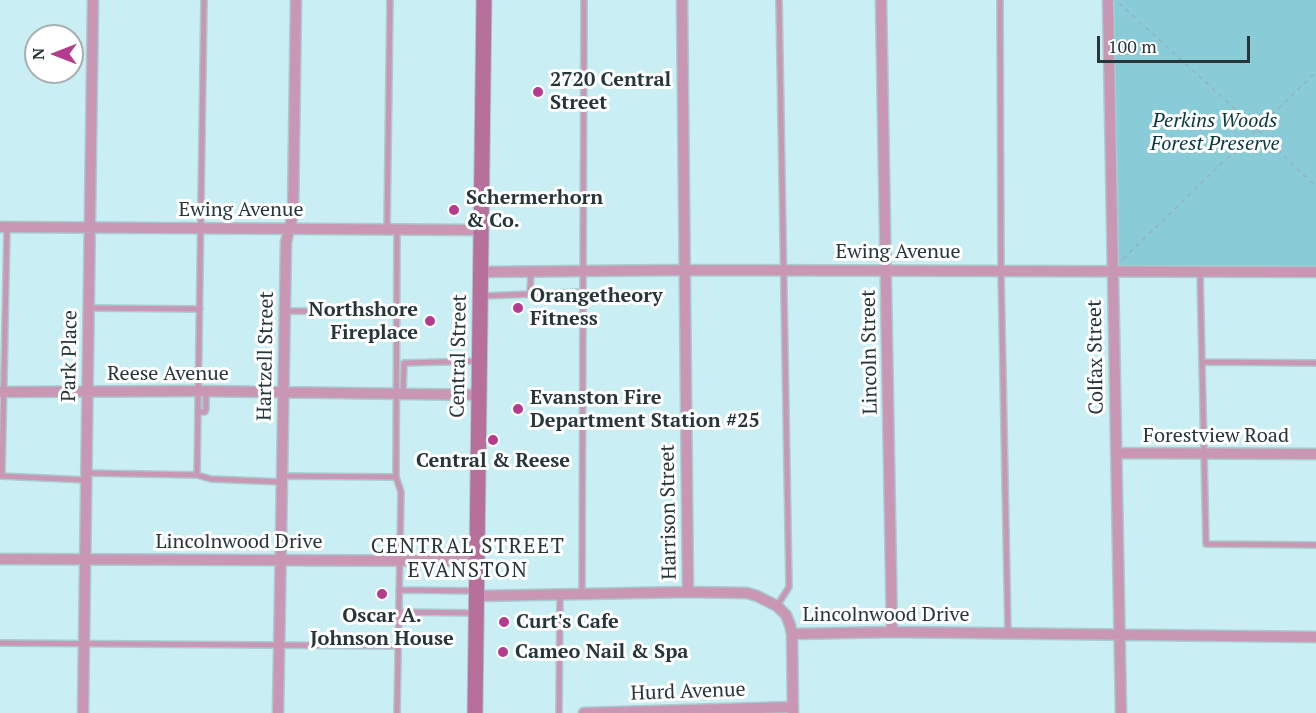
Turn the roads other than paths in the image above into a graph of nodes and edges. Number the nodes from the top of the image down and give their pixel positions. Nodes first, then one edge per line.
1 (93, 0) edge
2 (204, 0) edge
3 (296, 0) edge
4 (390, 0) edge
5 (484, 0) edge
6 (584, 0) edge
7 (682, 0) edge
8 (779, 0) edge
9 (881, 0) edge
10 (1000, 0) edge
11 (1108, 0) edge
12 (4, 227) edge
13 (90, 227) junction
14 (200, 228) junction
15 (289, 228) junction
16 (392, 229) junction
17 (481, 230) junction
18 (684, 270) junction
19 (784, 270) junction
20 (886, 270) junction
21 (584, 271) junction
22 (1001, 271) junction
23 (1113, 271) junction
24 (481, 272) junction
25 (531, 272) junction
26 (1200, 272) junction
27 (1316, 272) edge
28 (584, 292) junction
29 (530, 293) junction
30 (481, 296) junction
31 (88, 308) junction
32 (200, 309) junction
33 (3, 310) edge
34 (285, 311) junction
35 (397, 312) junction
36 (480, 361) junction
37 (1202, 362) junction
38 (1316, 363) edge
39 (2, 392) edge
40 (87, 392) junction
41 (202, 392) junction
42 (284, 394) junction
43 (400, 395) junction
44 (480, 395) junction
45 (1116, 453) junction
46 (1204, 454) junction
47 (1316, 454) edge
48 (197, 475) junction
49 (1, 476) edge
50 (86, 476) junction
51 (396, 477) junction
52 (282, 479) junction
53 (1316, 545) edge
54 (0, 559) edge
55 (85, 559) junction
56 (280, 560) junction
57 (400, 561) junction
58 (478, 561) junction
59 (399, 590) junction
60 (688, 592) junction
61 (477, 593) junction
62 (560, 594) junction
63 (582, 594) junction
64 (777, 606) junction
65 (399, 612) junction
66 (477, 613) junction
67 (892, 632) junction
68 (1008, 633) junction
69 (792, 634) junction
70 (1120, 635) junction
71 (1316, 637) edge
72 (0, 643) edge
73 (84, 644) junction
74 (279, 645) junction
75 (399, 646) junction
76 (793, 710) edge
77 (83, 713) edge
78 (278, 713) edge
79 (397, 713) edge
80 (475, 713) edge
81 (559, 713) edge
82 (584, 713) edge
83 (1121, 713) edge

1 - 13 street, Park Place
2 - 14 lane
3 - 15 street, Hartzell Street
4 - 16 lane
5 - 17 main road, Central Street
6 - 21 lane
7 - 18 street, Harrison Street
8 - 19 lane
9 - 20 street, Lincoln Street
10 - 22 lane
11 - 23 street, Colfax Street
12 - 13 street, Ewing Avenue
12 - 33 lane
13 - 14 street, Ewing Avenue
13 - 31 street, Park Place
14 - 15 street, Ewing Avenue
14 - 32 lane
15 - 16 street, Ewing Avenue
15 - 34 street, Hartzell Street
16 - 17 street, Ewing Avenue
16 - 35 lane
17 - 24 main road, Central Street
18 - 19 street, Ewing Avenue
18 - 21 street, Ewing Avenue
18 - 60 street, Harrison Street
19 - 20 street, Ewing Avenue
19 - 64 lane
20 - 22 street, Ewing Avenue
20 - 67 street, Lincoln Street
21 - 25 street, Ewing Avenue
21 - 28 lane
22 - 23 street, Ewing Avenue
22 - 68 lane
23 - 26 street, Ewing Avenue
23 - 45 street, Colfax Street
24 - 25 street, Ewing Avenue
24 - 30 main road, Central Street
25 - 29 lane
26 - 27 street, Ewing Avenue
26 - 37 lane
28 - 29 lane
28 - 63 lane
29 - 30 lane
30 - 36 main road, Central Street
31 - 32 lane
31 - 40 street, Park Place
32 - 41 lane
33 - 39 lane
34 - 35 lane
34 - 42 street, Hartzell Street
35 - 43 lane
36 - 43 lane
36 - 44 main road, Central Street
37 - 38 lane
37 - 46 lane
39 - 40 street, Reese Avenue
39 - 49 lane
40 - 41 street, Reese Avenue
40 - 50 street, Park Place
41 - 42 street, Reese Avenue
41 - 48 lane
42 - 43 street, Reese Avenue
42 - 52 street, Hartzell Street
43 - 44 street, Reese Avenue
43 - 51 lane
44 - 58 main road, Central Street
45 - 46 street, Forestview Road
45 - 70 street, Colfax Street
46 - 47 street, Forestview Road
46 - 53 lane
48 - 50 lane
48 - 52 lane
49 - 50 lane
50 - 55 street, Park Place
51 - 52 lane
51 - 57 lane
52 - 56 street, Hartzell Street
54 - 55 street, Lincolnwood Drive
55 - 56 street, Lincolnwood Drive
55 - 73 street, Park Place
56 - 57 street, Lincolnwood Drive
56 - 74 street, Hartzell Street
57 - 58 street, Lincolnwood Drive
57 - 59 lane
58 - 61 main road, Central Street
59 - 61 lane
59 - 65 lane
60 - 63 street, Lincolnwood Drive
60 - 64 street, Lincolnwood Drive
61 - 62 street, Lincolnwood Drive
61 - 66 main road, Central Street
62 - 63 street, Lincolnwood Drive
62 - 81 lane
64 - 69 street, Lincolnwood Drive
65 - 66 lane
65 - 75 lane
66 - 80 main road, Central Street
67 - 68 street, Lincolnwood Drive
67 - 69 street, Lincolnwood Drive
68 - 70 street, Lincolnwood Drive
69 - 76 street
70 - 71 street, Lincolnwood Drive
70 - 83 street, Colfax Street
72 - 73 lane
73 - 74 lane
73 - 77 street, Park Place
74 - 75 lane
74 - 78 street, Hartzell Street
75 - 79 lane
76 - 82 street, Hurd Avenue

